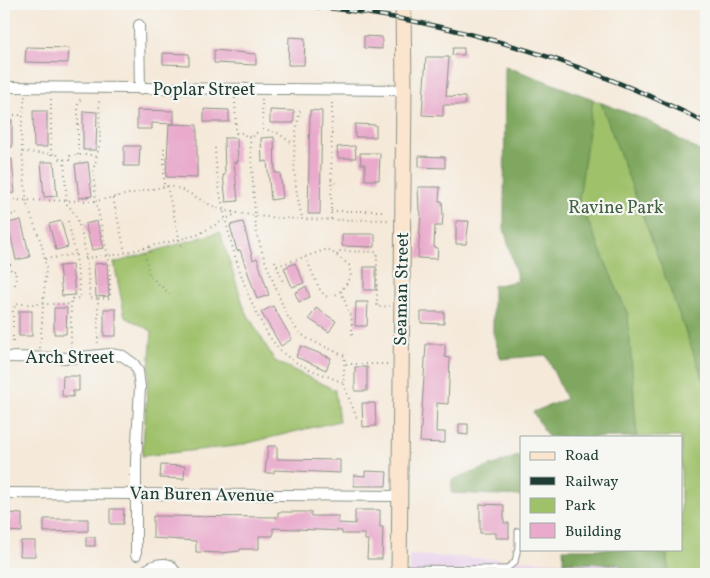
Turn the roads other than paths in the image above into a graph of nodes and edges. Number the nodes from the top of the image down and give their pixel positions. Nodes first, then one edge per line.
1 (402, 4) edge
2 (139, 25) dead end
3 (4, 87) edge
4 (140, 89) junction
5 (404, 90) junction
6 (4, 357) edge
7 (4, 493) edge
8 (137, 494) junction
9 (399, 496) junction
10 (518, 531) dead end
11 (136, 555) dead end
12 (399, 571) edge
13 (142, 574) edge
14 (177, 574) edge

1 - 5 street, Seaman Street
2 - 4 street
3 - 4 street, Poplar Street
4 - 5 street, Poplar Street
5 - 9 street, Seaman Street
6 - 8 street, Arch Street
7 - 8 street, Van Buren Avenue
8 - 9 street, Van Buren Avenue
8 - 11 street
9 - 12 street, Seaman Street
10 - 12 lane
13 - 14 street

